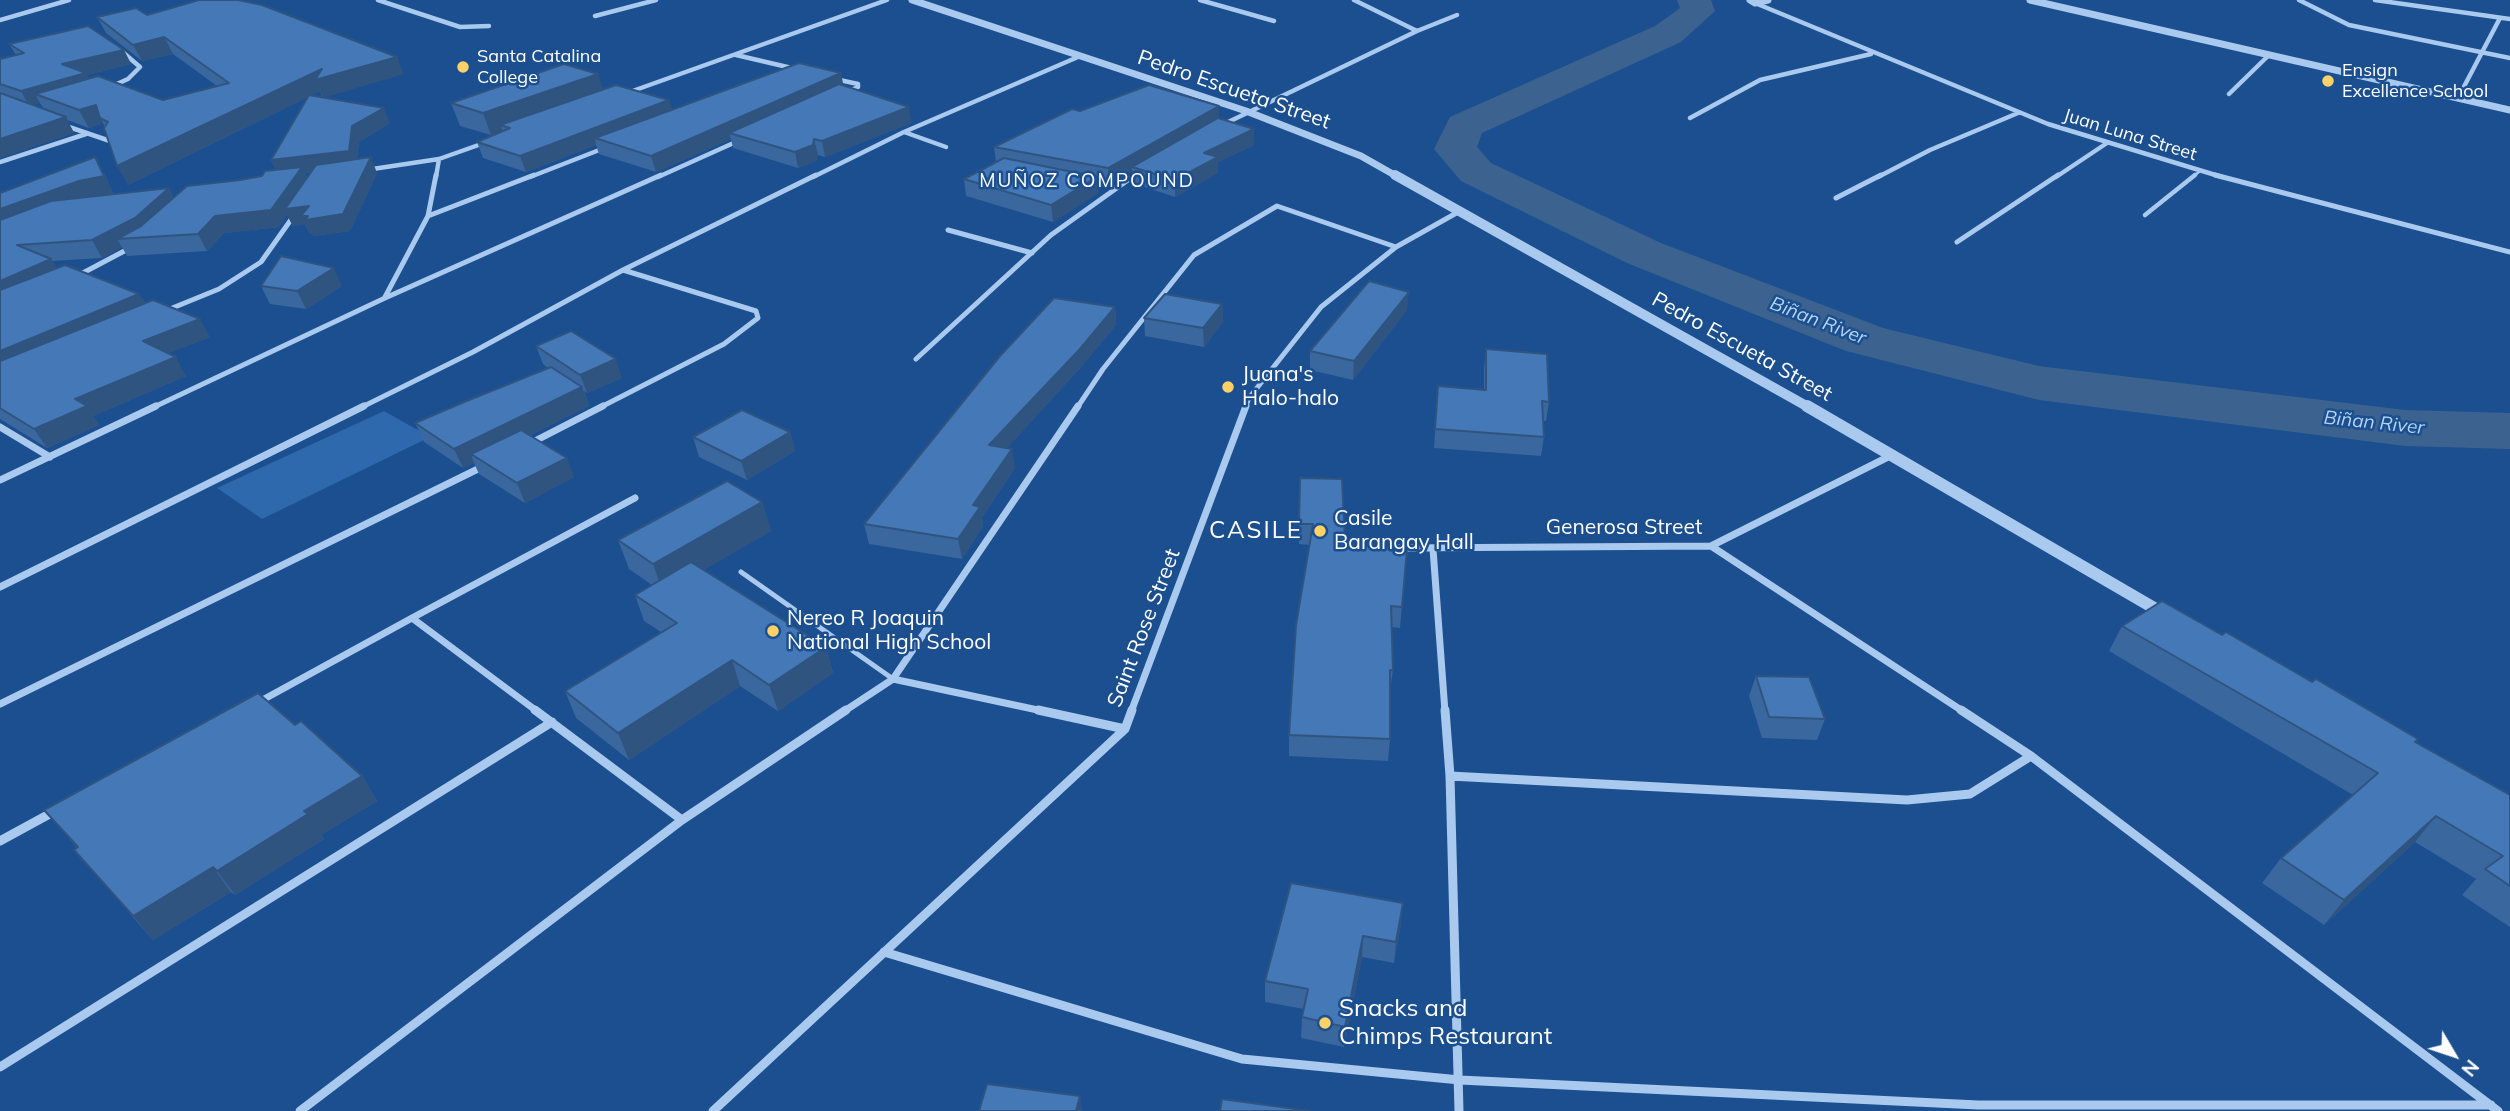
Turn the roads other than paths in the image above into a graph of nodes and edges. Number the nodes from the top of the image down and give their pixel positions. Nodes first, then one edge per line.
1 (69, 0) edge
2 (378, 0) edge
3 (656, 0) edge
4 (887, 0) edge
5 (912, 0) edge
6 (1200, 0) edge
7 (1353, 0) edge
8 (1768, 0) edge
9 (2030, 0) edge
10 (2299, 0) edge
11 (2375, 0) edge
12 (1753, 1) edge
13 (0, 14) edge
14 (1457, 15) dead end
15 (595, 16) dead end
16 (12, 17) junction
17 (2500, 18) junction
18 (2510, 19) edge
19 (0, 20) edge
20 (1274, 21) dead end
21 (489, 26) dead end
22 (1417, 31) junction
23 (113, 45) edge
24 (2484, 53) junction
25 (736, 54) junction
26 (1872, 54) junction
27 (2269, 55) junction
28 (1078, 57) junction
29 (2510, 58) edge
30 (789, 75) edge
31 (827, 76) edge
32 (108, 88) edge
33 (2229, 94) dead end
34 (620, 96) edge
35 (834, 98) edge
36 (2458, 98) junction
37 (2510, 110) edge
38 (1246, 111) junction
39 (2018, 113) junction
40 (1690, 118) dead end
41 (63, 125) edge
42 (1212, 131) edge
43 (904, 132) junction
44 (86, 134) junction
45 (749, 136) edge
46 (491, 141) edge
47 (113, 142) edge
48 (2107, 143) junction
49 (615, 145) edge
50 (946, 147) dead end
51 (439, 159) junction
52 (0, 162) edge
53 (1144, 170) edge
54 (360, 171) edge
55 (2200, 172) junction
56 (1098, 188) edge
57 (1110, 190) junction
58 (1836, 198) dead end
59 (298, 209) edge
60 (1460, 211) junction
61 (2145, 215) dead end
62 (428, 216) junction
63 (948, 230) dead end
64 (1957, 242) dead end
65 (137, 245) edge
66 (1396, 247) junction
67 (2510, 252) edge
68 (1032, 253) junction
69 (623, 270) junction
70 (72, 278) edge
71 (385, 298) junction
72 (155, 316) edge
73 (916, 359) dead end
74 (0, 427) edge
75 (520, 448) edge
76 (1892, 454) junction
77 (50, 457) junction
78 (495, 460) edge
79 (0, 480) edge
80 (635, 498) dead end
81 (1711, 546) junction
82 (1387, 548) edge
83 (1433, 549) junction
84 (741, 572) dead end
85 (0, 587) edge
86 (412, 618) junction
87 (2178, 622) edge
88 (893, 679) junction
89 (0, 704) edge
90 (242, 710) edge
91 (552, 723) junction
92 (1125, 729) junction
93 (2031, 756) junction
94 (1450, 776) junction
95 (61, 808) edge
96 (682, 820) junction
97 (0, 841) edge
98 (884, 952) junction
99 (0, 1067) edge
100 (1460, 1080) junction
101 (2495, 1108) edge
102 (300, 1111) edge
103 (713, 1111) edge
104 (1459, 1111) edge

1 - 16 street
2 - 21 street
3 - 15 street
4 - 25 street
5 - 28 street, Pedro Escueta Street
6 - 20 street
7 - 22 street
8 - 12 street
9 - 27 street
10 - 24 street
11 - 17 street
12 - 26 street, Juan Luna Street
13 - 16 street
14 - 22 street
16 - 19 street
17 - 18 street
17 - 24 street
22 - 38 street
23 - 32 street
24 - 29 street
24 - 36 street
25 - 30 street
25 - 34 street
26 - 39 street, Juan Luna Street
26 - 40 street
27 - 33 street
27 - 36 street
28 - 38 street, Pedro Escueta Street
28 - 43 street
31 - 35 street
36 - 37 street
38 - 42 street
38 - 60 street, Pedro Escueta Street
39 - 48 street, Juan Luna Street
39 - 58 street
41 - 44 street
43 - 50 street
43 - 69 street
44 - 47 street
44 - 52 street
45 - 71 street
46 - 51 street
48 - 55 street, Juan Luna Street
48 - 64 street
49 - 62 street
51 - 54 street
51 - 62 street
53 - 57 street
55 - 61 lane
55 - 67 street, Juan Luna Street
56 - 57 street
57 - 68 street
59 - 72 street
60 - 66 street, Saint Rose Street
60 - 76 street, Pedro Escueta Street
62 - 71 street
63 - 68 street
65 - 70 street
66 - 88 street
66 - 92 street, Saint Rose Street
68 - 73 street
69 - 75 street
69 - 85 street
71 - 77 street
74 - 77 street
76 - 81 street, Generosa Street
76 - 87 street, Pedro Escueta Street
77 - 79 street
78 - 89 street
80 - 86 street
81 - 83 street, Generosa Street
81 - 93 street
82 - 83 street, Generosa Street
83 - 94 street
84 - 88 lane
86 - 90 street
86 - 91 street
88 - 92 street
88 - 96 street
91 - 96 street
91 - 99 street
92 - 98 street, Saint Rose Street
93 - 94 street
93 - 101 street
94 - 100 street
95 - 97 street
96 - 102 street
98 - 100 street
98 - 103 street, Saint Rose Street
100 - 101 street
100 - 104 street

